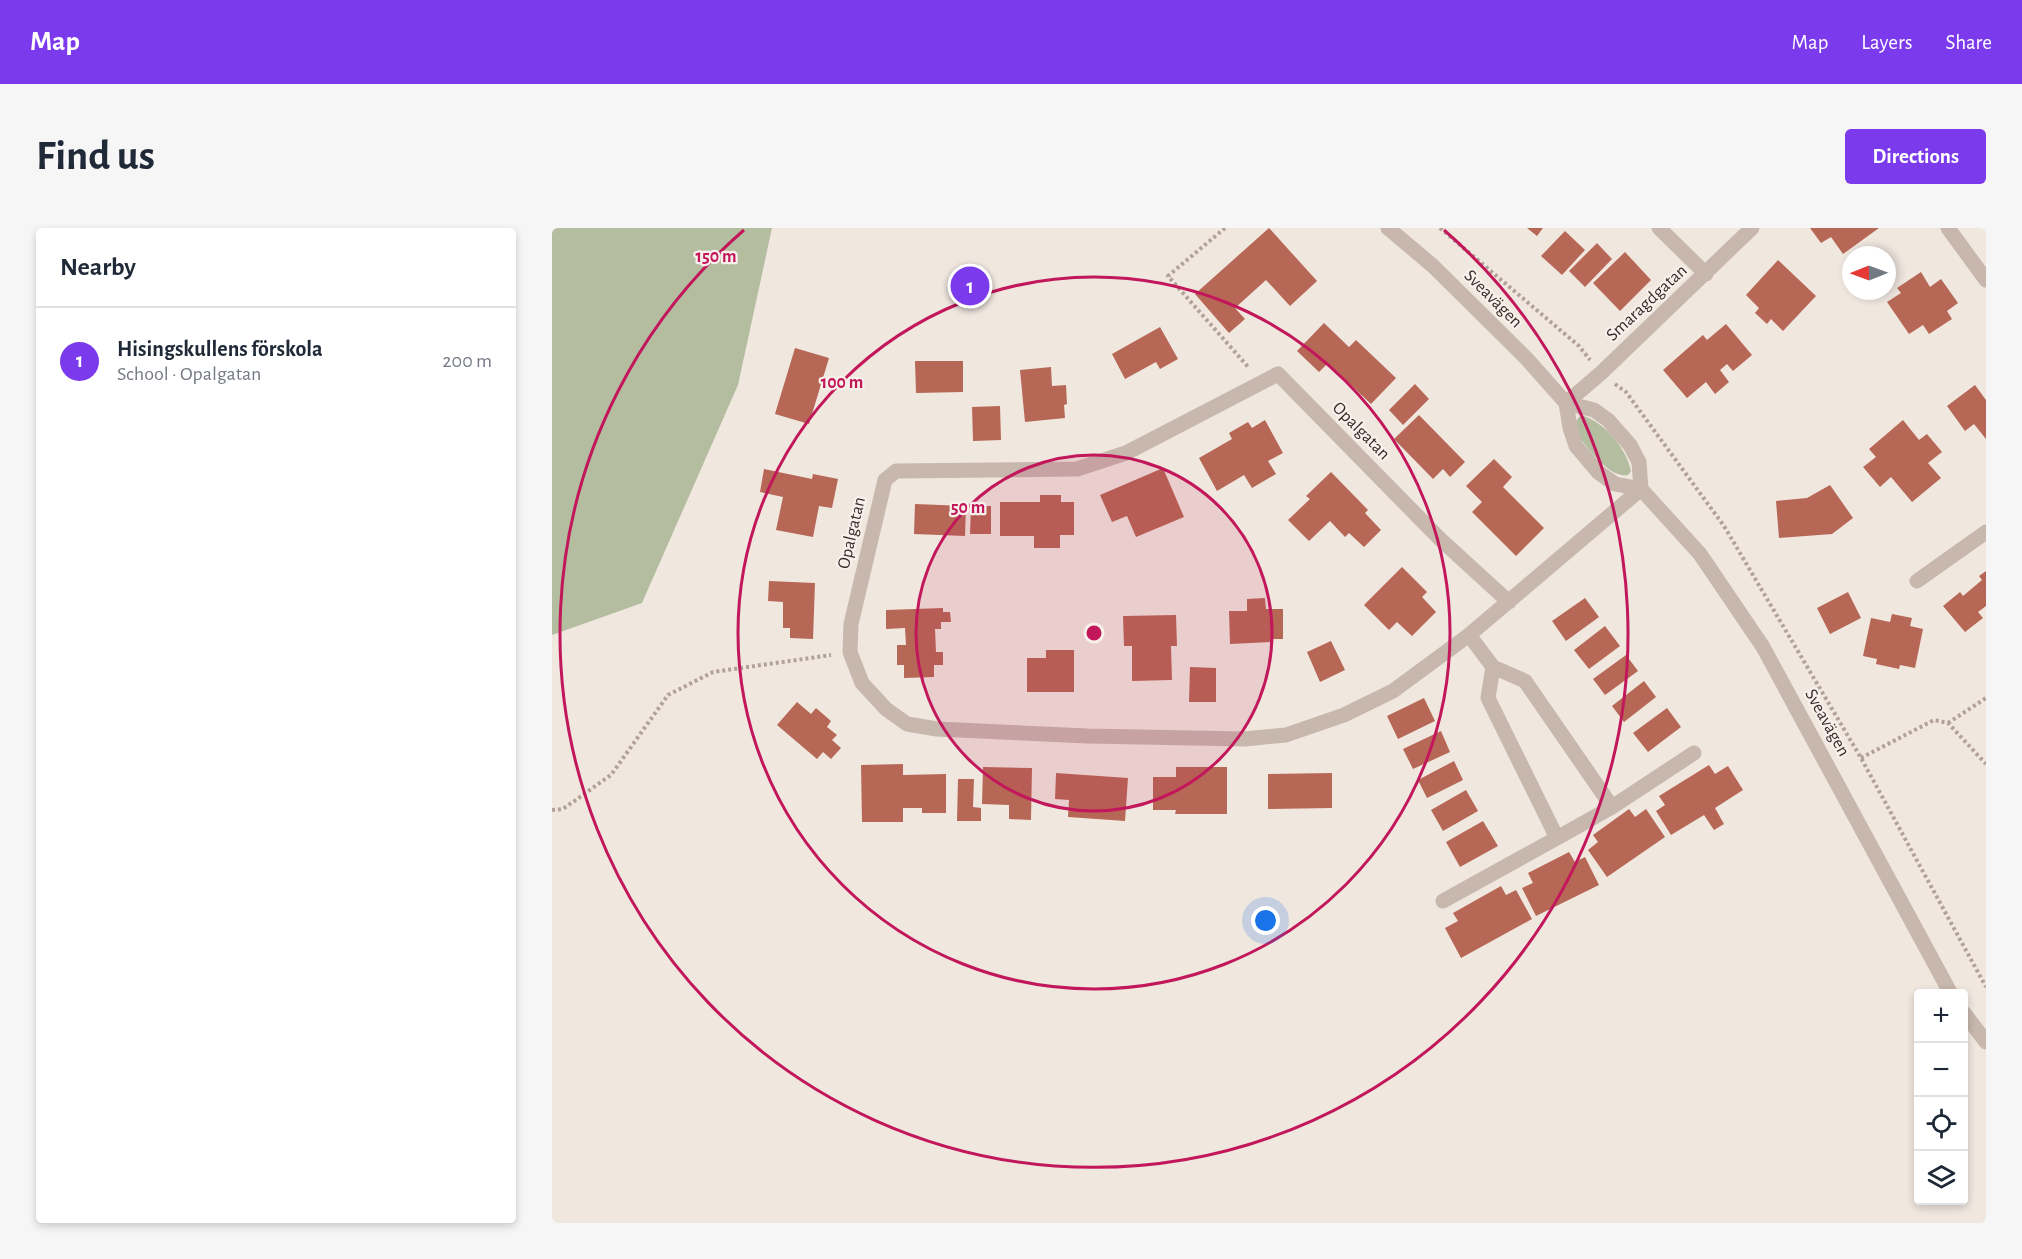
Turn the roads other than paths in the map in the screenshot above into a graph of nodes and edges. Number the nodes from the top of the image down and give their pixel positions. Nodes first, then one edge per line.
1 (1388, 228) edge
2 (1659, 228) edge
3 (1752, 228) edge
4 (1948, 228) edge
5 (1706, 274) junction
6 (1986, 280) edge
7 (1566, 403) junction
8 (1641, 489) junction
9 (1986, 532) edge
10 (1917, 580) dead end
11 (1509, 602) junction
12 (1469, 635) junction
13 (1493, 667) junction
14 (1694, 753) dead end
15 (1612, 807) junction
16 (1557, 838) junction
17 (1443, 901) dead end
18 (1949, 989) edge
19 (1968, 1018) edge
20 (1986, 1042) edge

1 - 7 street, Sveavägen
2 - 5 street
3 - 5 street, Smaragdgatan
4 - 6 street
5 - 7 street, Smaragdgatan
7 - 8 street
7 - 8 street
8 - 11 street, Opalgatan
8 - 18 street, Sveavägen
9 - 10 street
11 - 12 street, Opalgatan
11 - 12 street, Opalgatan
12 - 13 street
13 - 15 street
13 - 16 street
14 - 15 street
15 - 16 street
16 - 17 street
19 - 20 street

